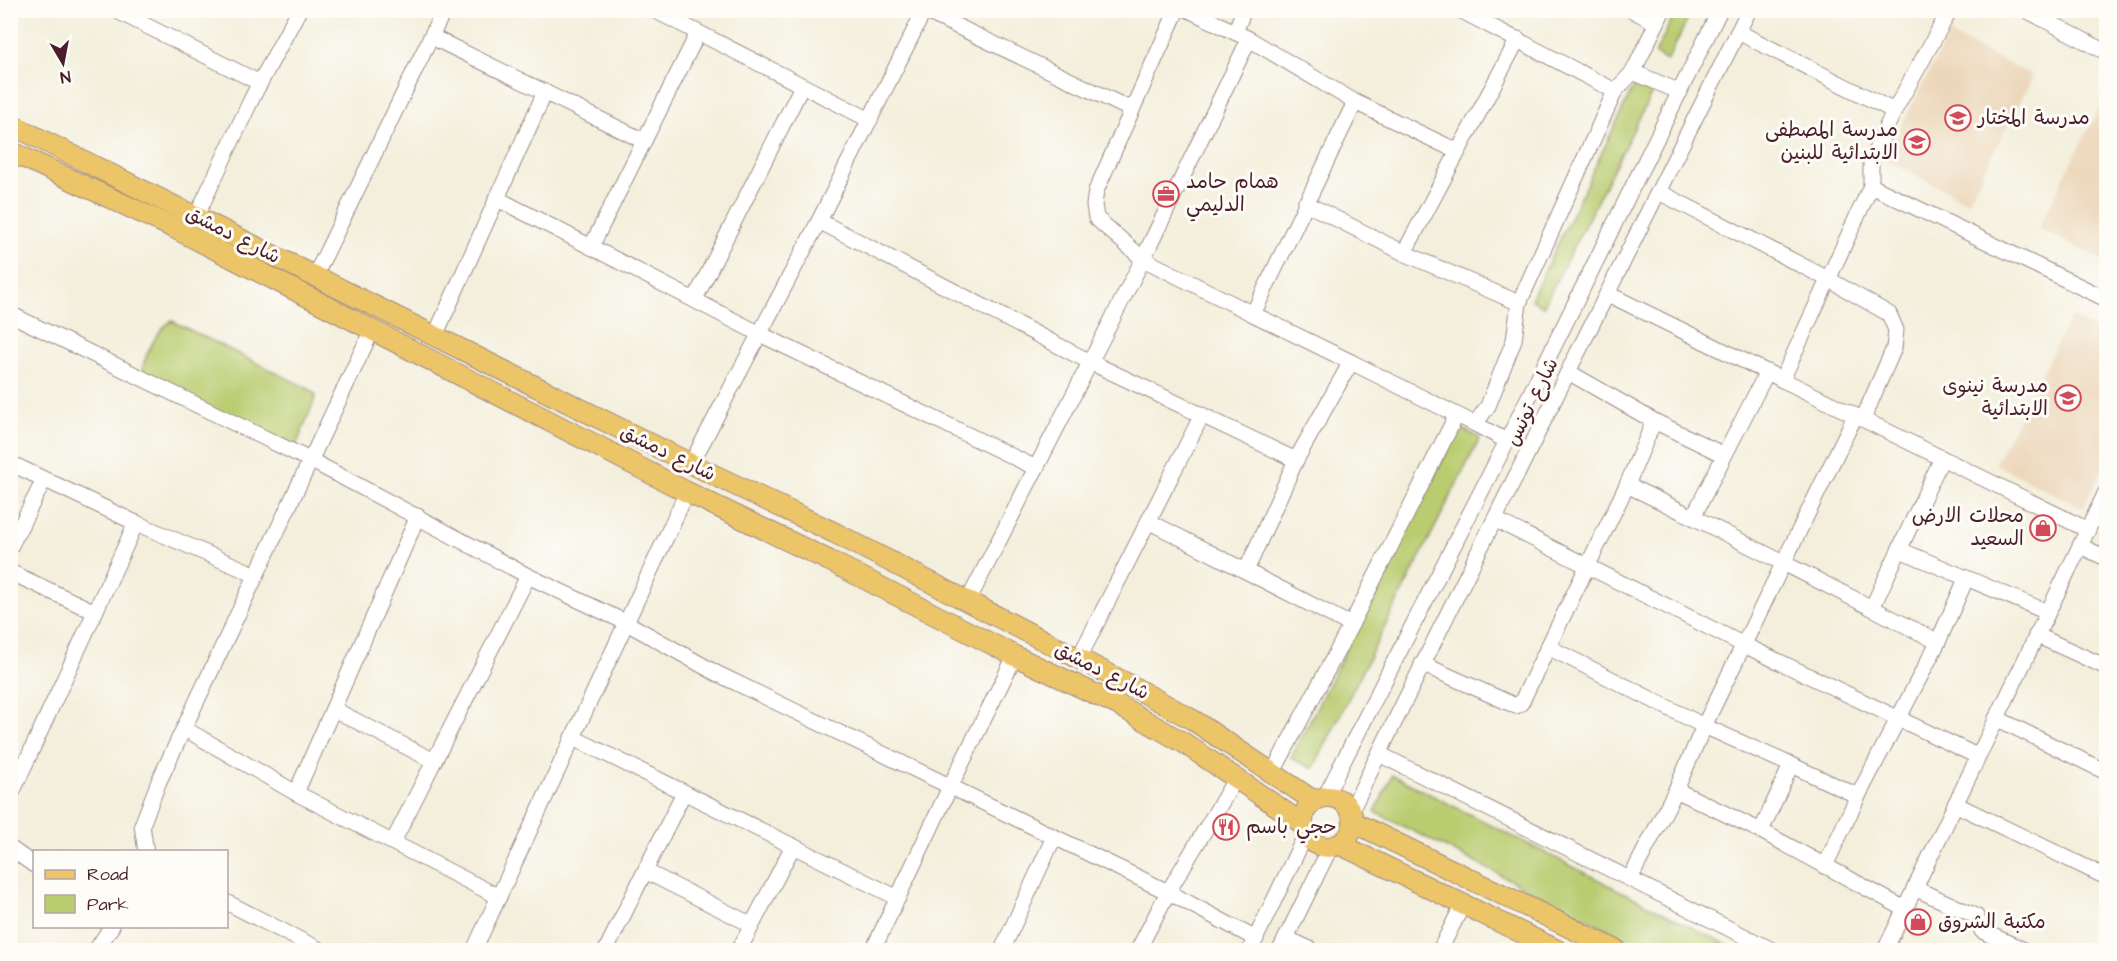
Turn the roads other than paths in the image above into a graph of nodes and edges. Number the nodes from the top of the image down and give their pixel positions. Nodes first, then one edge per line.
1 (115, 10) edge
2 (299, 10) edge
3 (444, 10) edge
4 (654, 10) edge
5 (1177, 10) edge
6 (1244, 10) edge
7 (1460, 10) edge
8 (1632, 10) edge
9 (1720, 10) edge
10 (1749, 10) edge
11 (1950, 10) edge
12 (2026, 10) edge
13 (924, 11) edge
14 (1197, 12) edge
15 (2050, 16) edge
16 (1660, 17) edge
17 (1235, 32) junction
18 (1738, 32) junction
19 (698, 33) junction
20 (432, 37) junction
21 (1249, 39) junction
22 (1518, 39) junction
23 (2106, 52) edge
24 (1633, 72) junction
25 (260, 83) junction
26 (802, 86) junction
27 (1615, 91) junction
28 (545, 92) junction
29 (1680, 92) junction
30 (1355, 102) junction
31 (1132, 110) junction
32 (1894, 111) junction
33 (870, 120) junction
34 (10, 124) edge
35 (644, 141) junction
36 (10, 151) edge
37 (1457, 151) junction
38 (107, 172) junction
39 (1871, 186) junction
40 (97, 192) junction
41 (1659, 192) junction
42 (496, 198) junction
43 (1305, 203) junction
44 (196, 217) junction
45 (819, 221) junction
46 (591, 248) junction
47 (1404, 253) junction
48 (1143, 259) junction
49 (315, 276) junction
50 (1828, 279) junction
51 (1608, 294) junction
52 (695, 299) junction
53 (2106, 299) edge
54 (1519, 303) junction
55 (10, 314) edge
56 (1253, 314) junction
57 (372, 330) junction
58 (760, 334) junction
59 (435, 336) junction
60 (1090, 362) junction
61 (1351, 362) junction
62 (1570, 372) junction
63 (1767, 372) junction
64 (1782, 380) junction
65 (1202, 415) junction
66 (1456, 416) junction
67 (1859, 417) junction
68 (1654, 421) junction
69 (1475, 424) junction
70 (1507, 441) junction
71 (1724, 454) junction
72 (1942, 458) junction
73 (1296, 460) junction
74 (312, 461) junction
75 (10, 463) edge
76 (691, 464) junction
77 (1036, 468) junction
78 (44, 480) junction
79 (1628, 485) junction
80 (687, 492) junction
81 (2106, 492) edge
82 (417, 516) junction
83 (1693, 517) junction
84 (1496, 520) junction
85 (1150, 522) junction
86 (136, 523) junction
87 (2088, 530) junction
88 (2080, 546) junction
89 (10, 547) edge
90 (1900, 550) junction
91 (2106, 558) edge
92 (1784, 562) junction
93 (1587, 566) junction
94 (1246, 571) junction
95 (10, 572) edge
96 (256, 575) junction
97 (528, 576) junction
98 (1966, 579) junction
99 (967, 603) junction
100 (1872, 608) junction
101 (95, 612) junction
102 (2047, 612) junction
103 (625, 622) junction
104 (1351, 625) junction
105 (2036, 635) junction
106 (1938, 642) junction
107 (1744, 645) junction
108 (1548, 647) junction
109 (1015, 657) junction
110 (1078, 660) junction
111 (1422, 664) junction
112 (2106, 667) edge
113 (333, 709) junction
114 (1996, 718) junction
115 (1899, 719) junction
116 (1704, 726) junction
117 (185, 729) junction
118 (573, 737) junction
119 (1379, 754) junction
120 (1977, 756) junction
121 (434, 761) junction
122 (1791, 765) junction
123 (1273, 772) junction
124 (2106, 772) edge
125 (1236, 778) junction
126 (950, 787) junction
127 (1676, 790) junction
128 (684, 792) junction
129 (296, 793) junction
130 (1858, 796) junction
131 (10, 797) edge
132 (1319, 799) junction
133 (1955, 804) junction
134 (1352, 816) junction
135 (1305, 829) junction
136 (1761, 831) junction
137 (1054, 837) junction
138 (393, 842) junction
139 (1335, 845) junction
140 (793, 846) junction
141 (10, 848) edge
142 (146, 850) edge
143 (33, 864) edge
144 (1825, 866) junction
145 (645, 871) junction
146 (2106, 877) edge
147 (1629, 879) junction
148 (1914, 888) junction
149 (1168, 892) junction
150 (499, 897) junction
151 (898, 898) junction
152 (228, 903) edge
153 (1463, 904) junction
154 (1905, 909) junction
155 (752, 925) junction
156 (111, 928) edge
157 (1283, 944) edge
158 (1253, 945) edge
159 (96, 951) edge
160 (320, 951) edge
161 (474, 951) edge
162 (606, 951) edge
163 (739, 951) edge
164 (873, 951) edge
165 (1002, 951) edge
166 (1138, 951) edge
167 (1312, 951) edge
168 (1440, 951) edge
169 (1557, 951) edge
170 (1616, 951) edge
171 (1772, 951) edge
172 (1885, 951) edge
173 (2024, 951) edge

1 - 25 street
2 - 25 street
3 - 20 street
4 - 19 street
5 - 31 street
6 - 17 street
7 - 22 street
8 - 16 street
9 - 29 street, شارع تونس
10 - 18 street, شارع تونس
11 - 32 street
12 - 15 street
13 - 31 street
13 - 33 street
14 - 17 street
15 - 23 street
16 - 24 street
17 - 21 street
18 - 32 street
18 - 41 street, شارع تونس
19 - 26 street
19 - 35 street
20 - 28 street
20 - 49 street
21 - 30 street
21 - 48 street
22 - 27 street
22 - 37 street
24 - 27 street
24 - 29 street
25 - 44 street
26 - 33 street
26 - 52 street
27 - 54 street
28 - 35 street
28 - 42 street
29 - 70 street, شارع تونس
30 - 37 street
30 - 43 street
31 - 48 street
32 - 39 street
33 - 45 street
34 - 38 main road, شارع دمشق
35 - 46 street
36 - 40 main road, شارع دمشق
37 - 47 street
38 - 40 main road
38 - 44 main road, شارع دمشق
39 - 50 street
39 - 53 street
40 - 57 main road, شارع دمشق
41 - 50 street
41 - 51 street, شارع تونس
42 - 46 street
42 - 59 street
43 - 47 street
43 - 56 street
44 - 49 main road, شارع دمشق
45 - 58 street
45 - 60 street
46 - 52 street
47 - 54 street
48 - 56 street
48 - 60 street
49 - 59 main road, شارع دمشق
50 - 64 street
50 - 67 street
51 - 62 street, شارع تونس
51 - 63 street
52 - 58 street
54 - 69 street
55 - 74 street
56 - 61 street
57 - 74 street
57 - 80 main road, شارع دمشق
58 - 76 street
58 - 77 street
59 - 76 main road, شارع دمشق
60 - 65 street
60 - 77 street
61 - 66 street
61 - 73 street
62 - 68 street
62 - 84 street, شارع تونس
63 - 64 street
63 - 71 street
64 - 67 street
65 - 73 street
65 - 85 street
66 - 69 street
66 - 104 street
67 - 72 street
67 - 92 street
68 - 71 street
68 - 79 street
69 - 70 street
70 - 132 street, شارع تونس
71 - 83 street
72 - 87 street
72 - 90 street
73 - 94 street
74 - 82 street
74 - 96 street
75 - 78 street
76 - 99 main road, شارع دمشق
77 - 99 street
78 - 86 street
78 - 89 street
79 - 83 street
79 - 93 street
80 - 103 street
80 - 109 main road, شارع دمشق
81 - 87 street
82 - 97 street
82 - 113 street
83 - 92 street
84 - 93 street
84 - 111 street, شارع تونس
85 - 94 street
85 - 110 street
86 - 96 street
86 - 101 street
87 - 88 street
88 - 91 street
88 - 102 street
90 - 98 street
90 - 100 street
92 - 100 street
92 - 107 street
93 - 107 street
93 - 108 street
94 - 104 street
95 - 101 street
96 - 117 street
97 - 103 street
97 - 121 street
98 - 102 street
98 - 106 street
99 - 110 main road, شارع دمشق
100 - 106 street
101 - 131 street
102 - 105 street
103 - 118 street
103 - 126 street
104 - 123 street
105 - 112 street
105 - 114 street
106 - 115 street
107 - 115 street
107 - 116 street
108 - 111 street
108 - 116 street
109 - 125 main road, شارع دمشق
109 - 126 street
110 - 123 main road, شارع دمشق
111 - 119 street, شارع تونس
113 - 121 street
113 - 129 street
114 - 120 street
114 - 124 street
115 - 120 street
115 - 130 street
116 - 122 street
116 - 127 street
117 - 129 street
117 - 142 street
118 - 128 street
118 - 150 street
119 - 134 street, شارع تونس
119 - 147 street
120 - 133 street
121 - 138 street
122 - 130 street
122 - 136 street
123 - 132 main road, شارع دمشق
125 - 135 main road, شارع دمشق
125 - 149 street
126 - 137 street
126 - 151 street
127 - 136 street
127 - 147 street
128 - 140 street
128 - 145 street
129 - 138 street
130 - 144 street
132 - 134 main road
132 - 135 main road
133 - 146 street
133 - 148 street
134 - 139 main road
134 - 170 main road
135 - 139 main road
135 - 158 street
136 - 144 street
137 - 149 street
137 - 165 street
138 - 150 street
139 - 153 main road
139 - 157 street
140 - 151 street
140 - 155 street
141 - 143 street
144 - 154 street
145 - 155 street
145 - 162 street
147 - 171 street
148 - 154 street
148 - 173 street
149 - 158 street
149 - 166 street
150 - 161 street
151 - 164 street
152 - 160 street
153 - 168 street
153 - 169 main road
154 - 172 street
155 - 163 street
156 - 159 street
157 - 167 street

